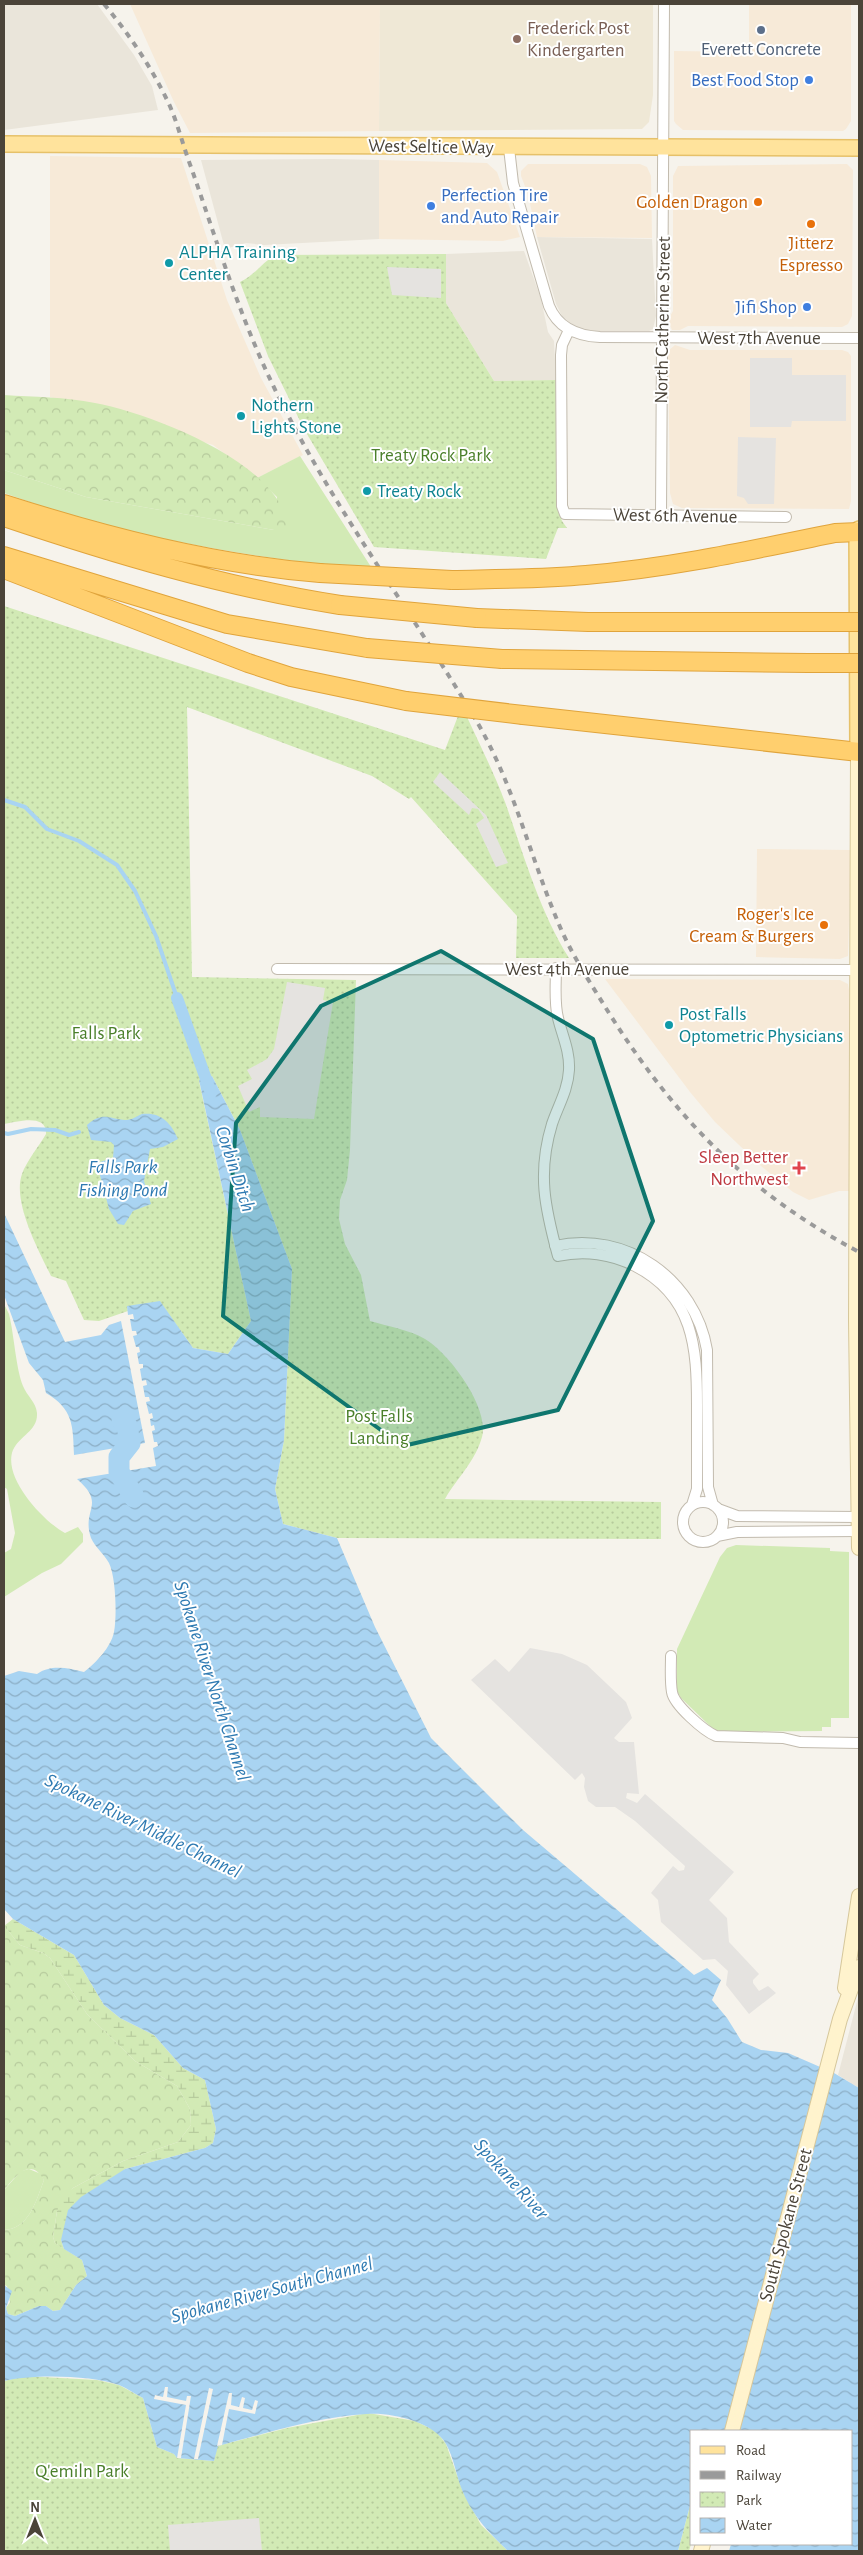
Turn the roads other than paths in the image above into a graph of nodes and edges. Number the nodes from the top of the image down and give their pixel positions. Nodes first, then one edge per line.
1 (664, 4) edge
2 (4, 144) edge
3 (509, 148) junction
4 (664, 148) junction
5 (859, 148) edge
6 (569, 330) junction
7 (663, 338) junction
8 (859, 338) edge
9 (4, 504) edge
10 (661, 515) junction
11 (4, 517) edge
12 (786, 517) dead end
13 (859, 531) edge
14 (4, 556) edge
15 (4, 569) edge
16 (859, 622) edge
17 (859, 663) edge
18 (858, 752) edge
19 (556, 968) junction
20 (277, 969) dead end
21 (858, 970) edge
22 (858, 1174) edge
23 (556, 1251) junction
24 (692, 1505) junction
25 (715, 1507) junction
26 (859, 1517) edge
27 (859, 1531) edge
28 (717, 1536) junction
29 (859, 1548) edge
30 (671, 1656) dead end
31 (859, 1743) edge
32 (859, 1896) edge
33 (855, 1956) edge
34 (859, 1968) edge
35 (840, 2019) junction
36 (732, 2430) edge

1 - 4 street, North Catherine Street
2 - 3 main road, West Seltice Way
3 - 4 main road, West Seltice Way
3 - 6 street
4 - 5 main road, West Seltice Way
4 - 7 street, North Catherine Street
6 - 7 street, West 7th Avenue
6 - 10 street, West 6th Avenue
7 - 8 street, West 7th Avenue
7 - 10 street, North Catherine Street
9 - 13 highway, bridge
10 - 12 street, West 6th Avenue
11 - 16 highway, bridge
13 - 18 main road
14 - 17 highway, bridge
15 - 18 highway, bridge
18 - 21 main road
19 - 20 street, West 4th Avenue
19 - 21 street, West 4th Avenue
19 - 23 street
21 - 22 main road
22 - 26 main road
23 - 24 street
23 - 25 street
24 - 25 street
24 - 28 street
25 - 26 street
25 - 28 street
26 - 27 main road
27 - 28 street
27 - 29 main road
30 - 31 street
32 - 33 main road
33 - 35 main road
34 - 35 main road
35 - 36 main road, South Spokane Street

